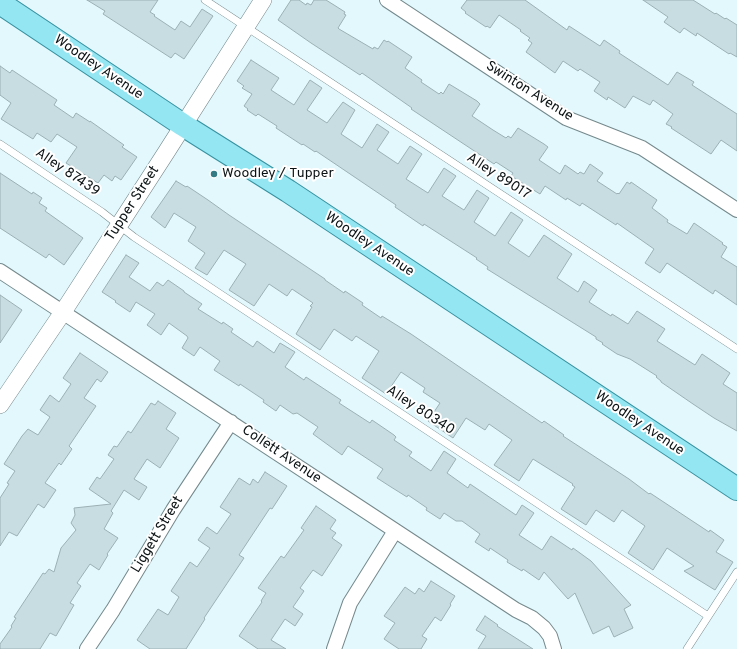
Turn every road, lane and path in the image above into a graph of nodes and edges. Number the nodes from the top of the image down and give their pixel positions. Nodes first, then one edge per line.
1 (205, 0) edge
2 (262, 0) edge
3 (387, 0) edge
4 (0, 3) edge
5 (245, 26) junction
6 (184, 125) junction
7 (0, 144) edge
8 (737, 210) edge
9 (119, 226) junction
10 (0, 271) edge
11 (63, 312) junction
12 (737, 349) edge
13 (0, 405) edge
14 (231, 422) junction
15 (737, 489) edge
16 (395, 531) junction
17 (737, 572) edge
18 (708, 616) junction
19 (554, 648) edge
20 (87, 649) edge
21 (334, 649) edge
22 (687, 649) edge

1 - 5 lane, Alley 89017
2 - 5 street, Tupper Street
3 - 8 street, Swinton Avenue
4 - 6 main road, Woodley Avenue
5 - 6 street, Tupper Street
5 - 12 lane, Alley 89017
6 - 9 street, Tupper Street
6 - 15 main road, Woodley Avenue
7 - 9 lane, Alley 87439
9 - 11 street, Tupper Street
9 - 18 lane, Alley 80340
10 - 11 street, Collett Avenue
11 - 13 street, Tupper Street
11 - 14 street, Collett Avenue
14 - 16 street, Collett Avenue
14 - 20 street, Liggett Street
16 - 19 street, Collett Avenue
16 - 21 street
17 - 18 lane
18 - 22 lane

